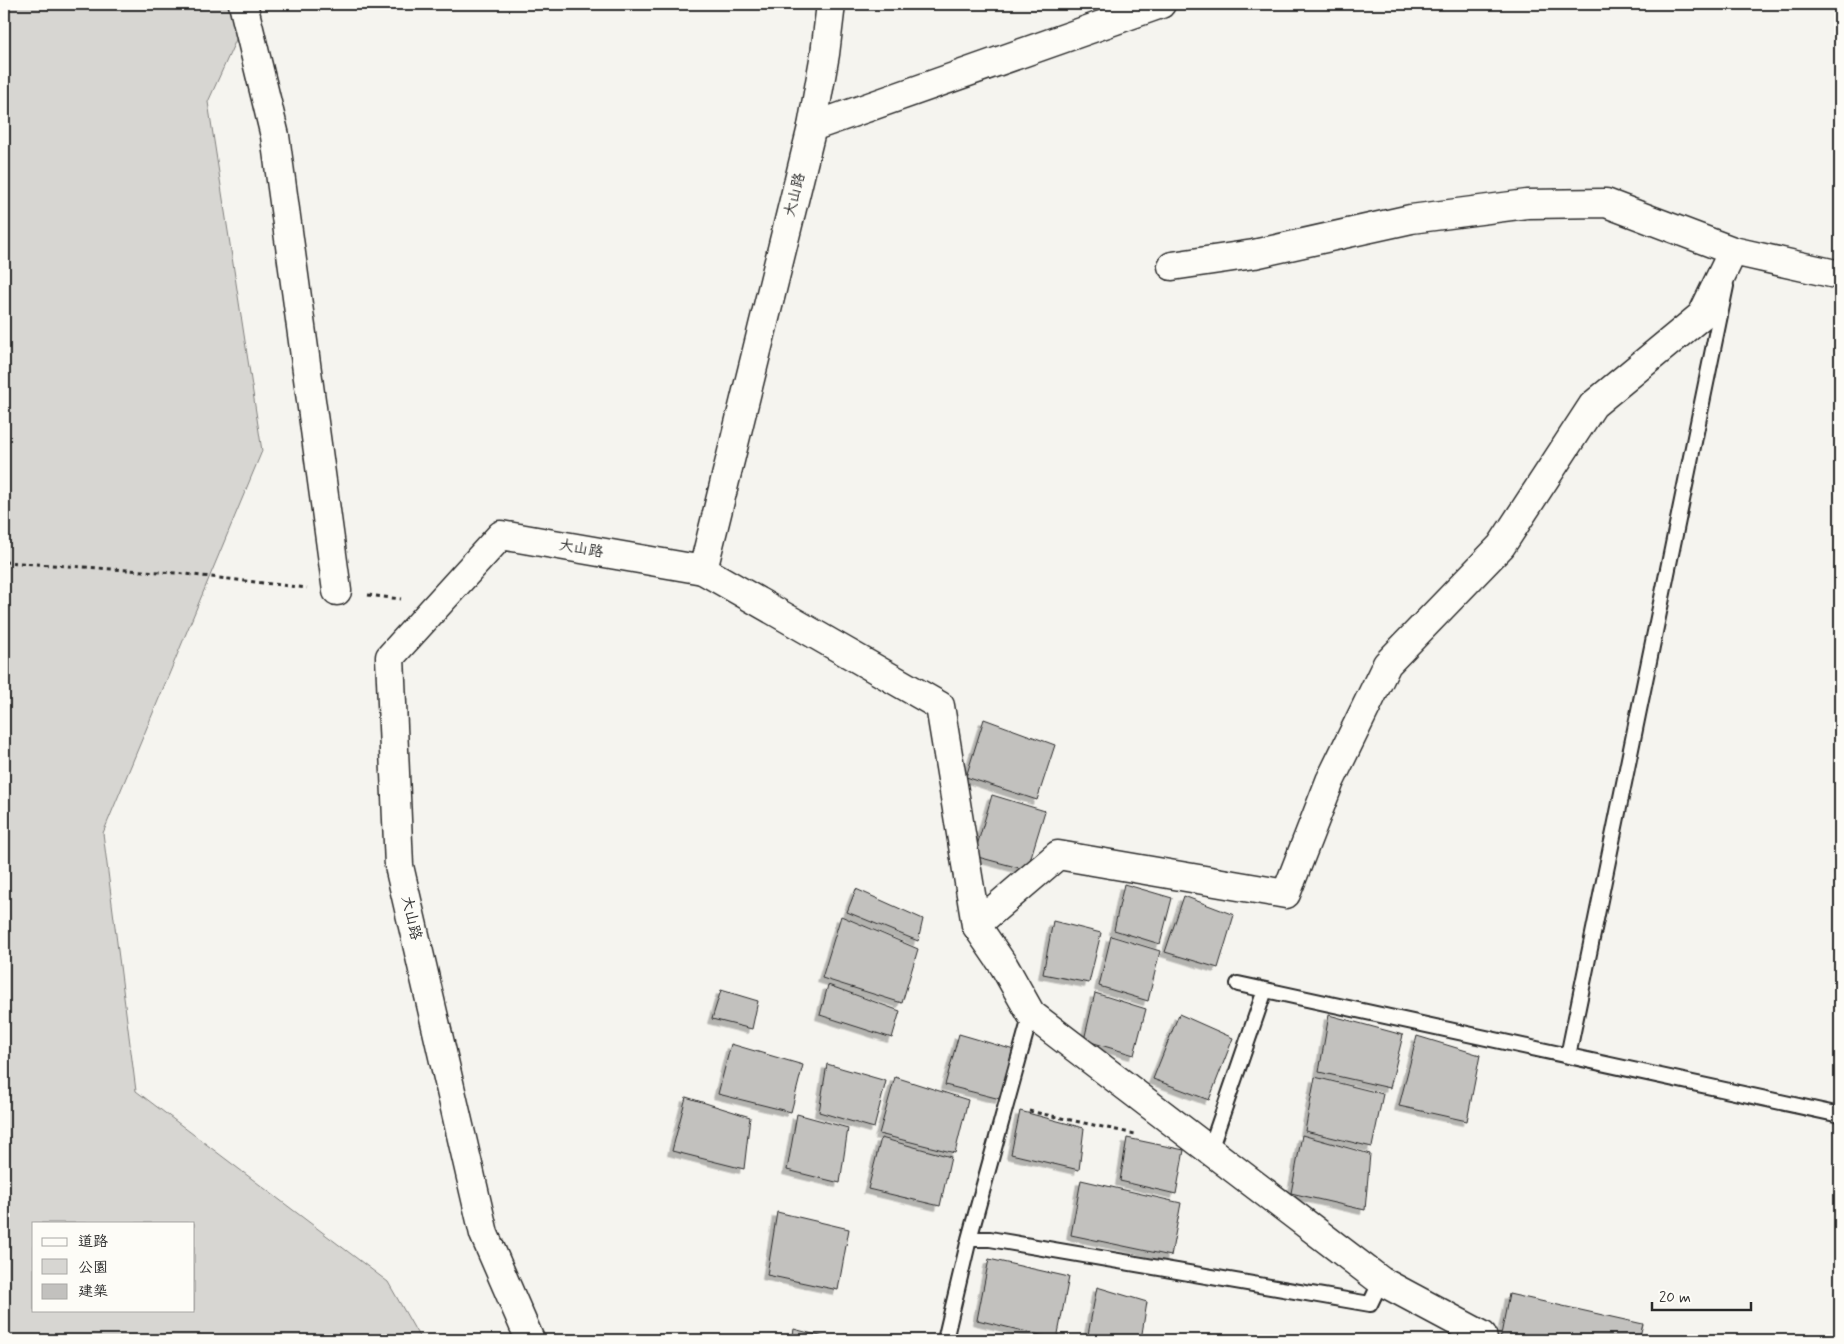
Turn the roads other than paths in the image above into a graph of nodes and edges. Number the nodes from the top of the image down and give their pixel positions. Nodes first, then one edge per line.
1 (243, 4) edge
2 (831, 4) edge
3 (1161, 4) edge
4 (812, 127) junction
5 (1733, 251) junction
6 (1172, 266) dead end
7 (1840, 275) edge
8 (704, 570) junction
9 (337, 591) road end
10 (976, 925) junction
11 (1238, 984) dead end
12 (1265, 990) junction
13 (1031, 1014) junction
14 (1568, 1056) junction
15 (1840, 1115) edge
16 (1210, 1150) junction
17 (969, 1239) junction
18 (1381, 1280) junction
19 (530, 1340) edge
20 (945, 1340) edge
21 (1483, 1340) edge

1 - 9 street
2 - 4 street, 大山路
3 - 4 street
4 - 8 street, 大山路
5 - 6 street
5 - 7 street
5 - 10 street
5 - 14 lane
8 - 10 street
8 - 19 street, 大山路
10 - 13 street
11 - 12 lane
12 - 14 lane
12 - 16 lane
13 - 16 street
13 - 17 lane
14 - 15 lane
16 - 18 street
17 - 18 lane
17 - 20 lane
18 - 21 street

